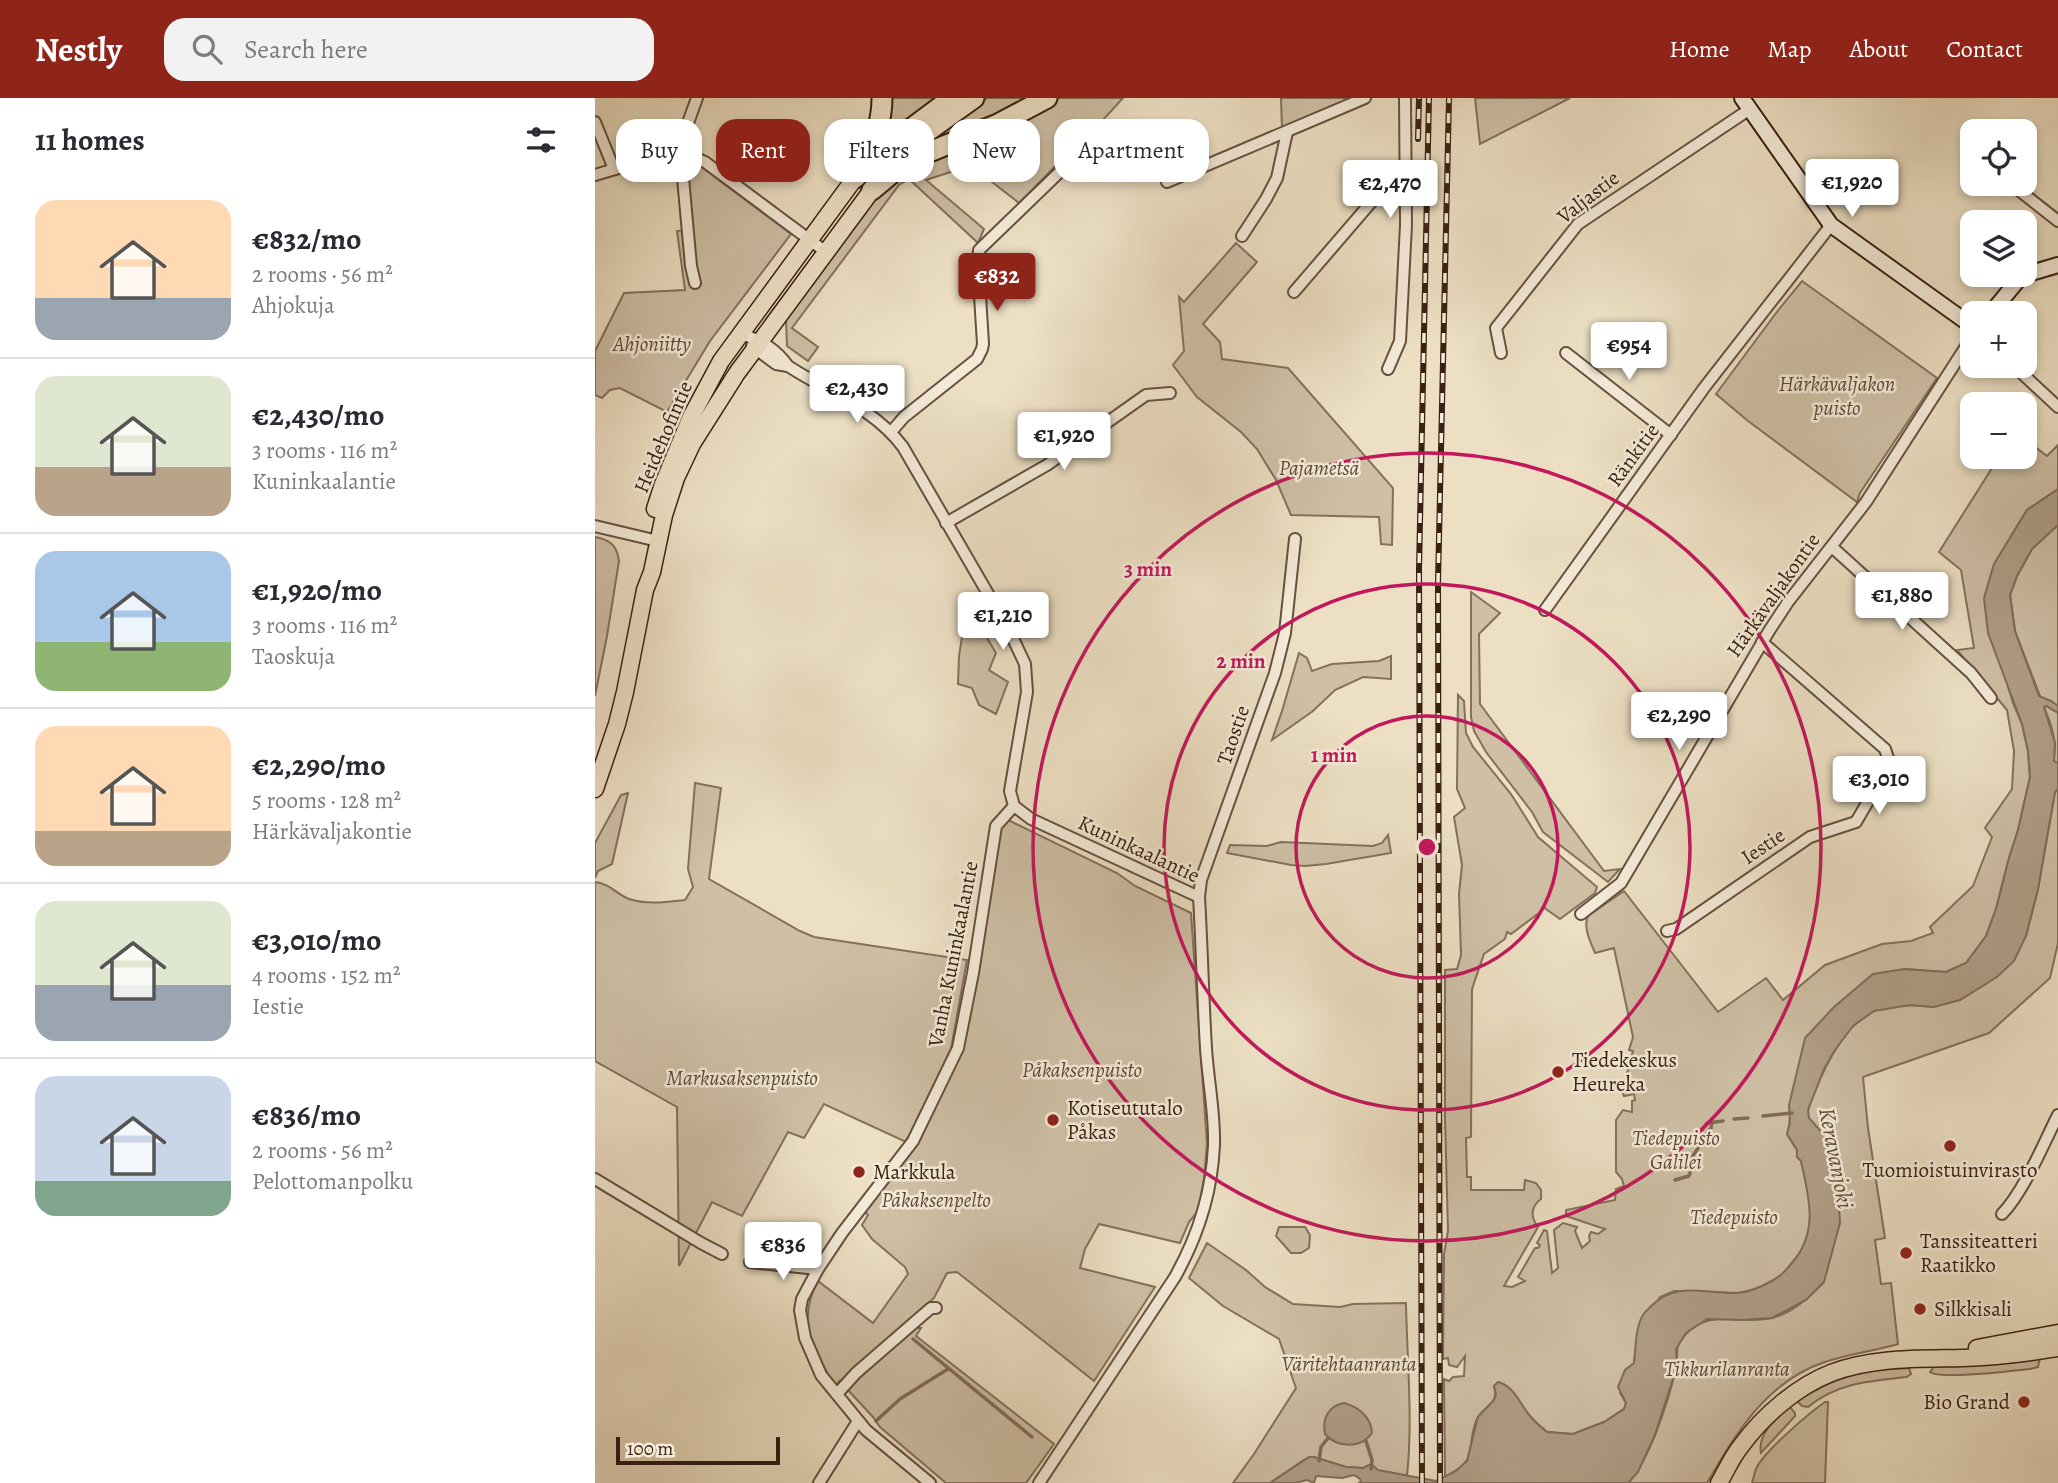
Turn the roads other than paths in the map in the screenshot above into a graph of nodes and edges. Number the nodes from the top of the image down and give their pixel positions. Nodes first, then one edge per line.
1 (697, 98) edge
2 (882, 98) edge
3 (952, 98) edge
4 (974, 98) edge
5 (1047, 98) edge
6 (1364, 98) edge
7 (1405, 98) edge
8 (1746, 104) edge
9 (689, 119) edge
10 (881, 119) edge
11 (924, 119) edge
12 (595, 122) edge
13 (1287, 132) junction
14 (702, 161) edge
15 (1209, 164) edge
16 (1406, 166) junction
17 (614, 169) joint
18 (595, 176) edge
19 (1054, 177) edge
20 (683, 182) edge
21 (852, 182) edge
22 (872, 190) junction
23 (2026, 196) edge
24 (2058, 222) edge
25 (1831, 225) junction
26 (1242, 236) dead end
27 (810, 241) junction
28 (826, 252) junction
29 (2058, 265) edge
30 (695, 283) dead end
31 (1294, 292) dead end
32 (2001, 301) edge
33 (1960, 317) edge
34 (742, 334) junction
35 (758, 345) junction
36 (1501, 353) dead end
37 (1566, 353) dead end
38 (1960, 356) edge
39 (1388, 369) dead end
40 (2027, 378) edge
41 (1170, 393) dead end
42 (2058, 407) edge
43 (891, 432) junction
44 (1671, 435) junction
45 (946, 523) junction
46 (595, 526) edge
47 (1295, 539) dead end
48 (653, 540) junction
49 (1832, 547) junction
50 (1545, 610) dead end
51 (1762, 642) junction
52 (1991, 698) dead end
53 (595, 789) edge
54 (1014, 806) junction
55 (1199, 897) junction
56 (1581, 914) dead end
57 (1667, 931) dead end
58 (2058, 1115) edge
59 (595, 1179) edge
60 (2002, 1214) dead end
61 (722, 1254) dead end
62 (750, 1262) dead end
63 (818, 1269) junction
64 (936, 1308) dead end
65 (2058, 1333) edge
66 (2058, 1348) edge
67 (1941, 1357) junction
68 (837, 1394) junction
69 (858, 1421) junction
70 (1764, 1421) junction
71 (819, 1483) edge
72 (930, 1483) edge
73 (1039, 1483) edge
74 (1720, 1483) edge
75 (1732, 1483) edge

1 - 9 street
2 - 10 highway
3 - 11 highway
4 - 22 highway
5 - 22 highway
6 - 13 street
7 - 16 street
8 - 25 street
8 - 36 street, Valjastie
12 - 17 street
13 - 15 street
13 - 26 street
14 - 27 street
16 - 31 street
16 - 39 street
17 - 18 street
19 - 43 street
20 - 30 street
21 - 27 main road, Heidehofintie
22 - 28 main road, Heidehofintie
23 - 24 street
25 - 33 street
25 - 44 street, Ränkitie
27 - 28 street
27 - 34 main road, Heidehofintie
28 - 35 main road, Heidehofintie
29 - 32 street
34 - 35 street
34 - 48 main road, Heidehofintie
35 - 43 street
35 - 48 main road, Heidehofintie
37 - 44 street
38 - 49 street, Härkävaljakontie
40 - 42 street
41 - 45 street
43 - 45 street
44 - 50 street, Ränkitie
45 - 54 street
46 - 48 street
47 - 55 street, Taostie
48 - 53 main road, Heidehofintie
49 - 51 street, Härkävaljakontie
49 - 52 street
51 - 56 street, Härkävaljakontie
51 - 57 street, Iestie
54 - 55 street, Kuninkaalantie
54 - 63 street, Vanha Kuninkaalantie
55 - 73 street, Kuninkaalantie
58 - 60 street
59 - 61 street
62 - 63 street
63 - 68 street, Vanha Kuninkaalantie
64 - 68 street
65 - 67 main road
66 - 67 main road
67 - 70 main road
68 - 69 street, Vanha Kuninkaalantie
69 - 71 street
69 - 72 street, Vanha Kuninkaalantie
70 - 74 main road
70 - 75 main road

